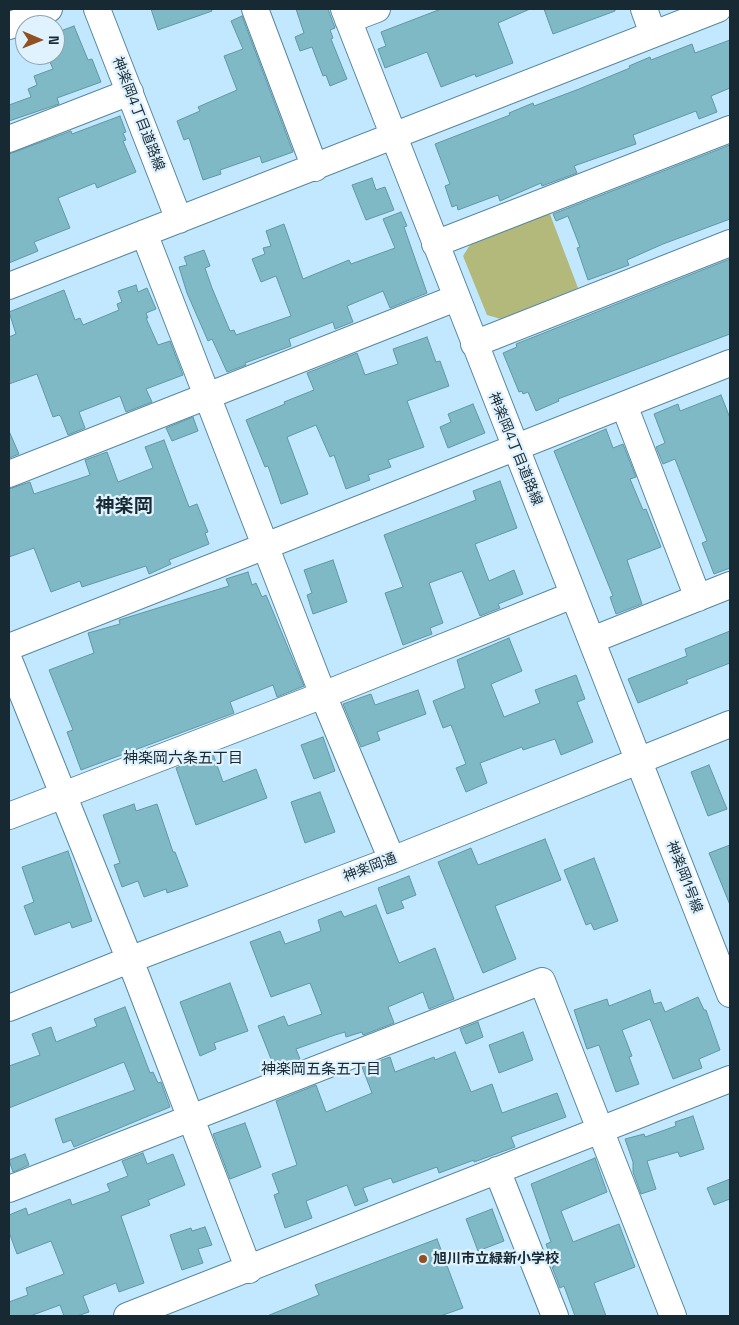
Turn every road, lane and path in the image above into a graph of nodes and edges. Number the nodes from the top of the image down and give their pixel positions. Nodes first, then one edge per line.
1 (49, 9) edge
2 (97, 9) edge
3 (255, 9) edge
4 (376, 9) edge
5 (644, 9) edge
6 (718, 9) edge
7 (346, 14) edge
8 (9, 26) edge
9 (654, 34) junction
10 (130, 92) junction
11 (730, 129) edge
12 (393, 138) junction
13 (9, 139) edge
14 (315, 168) junction
15 (179, 220) junction
16 (144, 233) junction
17 (730, 243) edge
18 (435, 244) junction
19 (9, 286) edge
20 (456, 298) junction
21 (474, 344) junction
22 (729, 368) edge
23 (210, 397) junction
24 (624, 405) junction
25 (515, 448) junction
26 (9, 474) edge
27 (265, 546) junction
28 (730, 585) edge
29 (573, 595) junction
30 (698, 598) junction
31 (592, 640) junction
32 (9, 647) edge
33 (9, 660) edge
34 (323, 695) junction
35 (730, 724) edge
36 (638, 760) junction
37 (63, 794) junction
38 (9, 816) edge
39 (392, 860) junction
40 (129, 960) junction
41 (730, 994) edge
42 (9, 1008) edge
43 (730, 1079) edge
44 (190, 1118) junction
45 (598, 1130) junction
46 (497, 1170) junction
47 (9, 1189) edge
48 (249, 1270) junction
49 (127, 1316) edge
50 (555, 1316) edge
51 (673, 1316) edge

1 - 8 street
2 - 10 street, 神楽岡4丁目道路線
3 - 14 street
4 - 7 street
5 - 9 street
6 - 9 street
7 - 12 street, 神楽岡4丁目道路線
9 - 12 street
10 - 13 street
10 - 15 street, 神楽岡4丁目道路線
11 - 18 street
12 - 14 street
12 - 18 street, 神楽岡4丁目道路線
14 - 15 street
15 - 16 street
16 - 19 street
16 - 23 street
17 - 21 street
18 - 20 street, 神楽岡4丁目道路線
20 - 21 street, 神楽岡4丁目道路線
20 - 23 street
21 - 25 street, 神楽岡4丁目道路線
22 - 24 street
23 - 26 street
23 - 27 street
24 - 25 street
24 - 30 street
25 - 27 street
25 - 29 street, 神楽岡4丁目道路線
27 - 32 street
27 - 34 street
28 - 30 street
29 - 31 street, 神楽岡4丁目道路線
29 - 34 street
30 - 31 street
31 - 36 street, 神楽岡4丁目道路線
33 - 37 street
34 - 37 street
34 - 39 street
35 - 36 street, 神楽岡通
36 - 39 street, 神楽岡通
36 - 41 street, 神楽岡1号線
37 - 38 street
37 - 40 street
39 - 40 street, 神楽岡通
40 - 42 street, 神楽岡通
40 - 44 street
43 - 45 street
44 - 45 street
44 - 47 street
44 - 48 street
45 - 46 street
45 - 51 street
46 - 48 street
46 - 50 street
48 - 49 street

